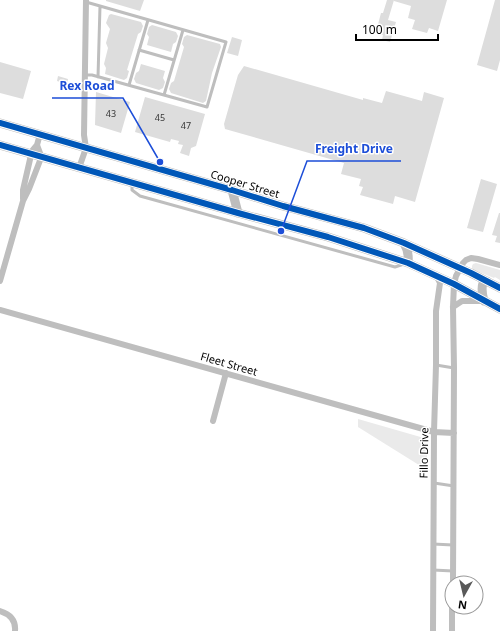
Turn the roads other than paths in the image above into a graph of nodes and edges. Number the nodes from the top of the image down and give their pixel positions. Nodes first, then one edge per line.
1 (86, 1) edge
2 (100, 6) junction
3 (148, 20) junction
4 (183, 30) junction
5 (139, 50) junction
6 (174, 60) junction
7 (85, 75) junction
8 (98, 77) junction
9 (129, 86) junction
10 (164, 95) junction
11 (0, 123) edge
12 (40, 134) junction
13 (0, 145) edge
14 (37, 145) junction
15 (86, 148) junction
16 (31, 155) junction
17 (41, 158) junction
18 (79, 168) junction
19 (132, 182) junction
20 (232, 190) junction
21 (23, 201) junction
22 (238, 213) junction
23 (404, 243) junction
24 (408, 263) junction
25 (500, 265) edge
26 (460, 268) junction
27 (437, 277) junction
28 (0, 281) edge
29 (487, 281) junction
30 (454, 284) junction
31 (500, 288) edge
32 (484, 300) junction
33 (453, 307) junction
34 (500, 309) edge
35 (0, 310) edge
36 (436, 365) junction
37 (454, 368) junction
38 (226, 373) junction
39 (213, 421) dead end
40 (434, 432) junction
41 (454, 434) junction
42 (433, 483) junction
43 (454, 486) junction
44 (433, 544) junction
45 (453, 545) junction
46 (433, 570) junction
47 (453, 572) joint
48 (0, 611) edge
49 (452, 615) edge
50 (16, 631) edge
51 (433, 631) edge
52 (452, 631) edge

1 - 2 lane
1 - 7 street
2 - 3 lane
2 - 8 lane
3 - 4 lane
3 - 5 lane
4 - 6 lane
4 - 10 lane
5 - 6 lane
5 - 9 lane
6 - 10 lane
7 - 8 lane
7 - 15 street
8 - 9 lane
9 - 10 lane
11 - 12 main road, Cooper Street
12 - 14 street
12 - 15 main road, Cooper Street
13 - 16 main road
14 - 16 street
14 - 17 street
15 - 18 street
15 - 20 main road, Cooper Street
16 - 17 main road
16 - 21 street
17 - 18 main road
17 - 21 street
18 - 19 main road
19 - 22 main road
19 - 24 lane
20 - 22 main road
20 - 23 main road, Cooper Street
21 - 28 street
22 - 24 main road
23 - 24 main road
23 - 26 main road, Cooper Street
24 - 27 main road
25 - 26 street
26 - 29 main road, Cooper Street
26 - 30 street
27 - 30 main road
27 - 36 street, Fillo Drive
29 - 31 main road, Cooper Street
29 - 32 main road
30 - 32 main road
30 - 33 street
32 - 33 street
32 - 34 main road
33 - 37 street
35 - 38 street, Fleet Street
36 - 37 lane
36 - 40 street, Fillo Drive
37 - 41 street
38 - 39 street
38 - 40 street, Fleet Street
40 - 41 street, Fleet Street
40 - 42 street, Fillo Drive
41 - 43 street
42 - 43 lane
42 - 44 street, Fillo Drive
43 - 45 street
44 - 45 lane
44 - 46 street, Fillo Drive
45 - 47 street
46 - 47 lane
46 - 51 street, Fillo Drive
48 - 50 street
49 - 52 street

